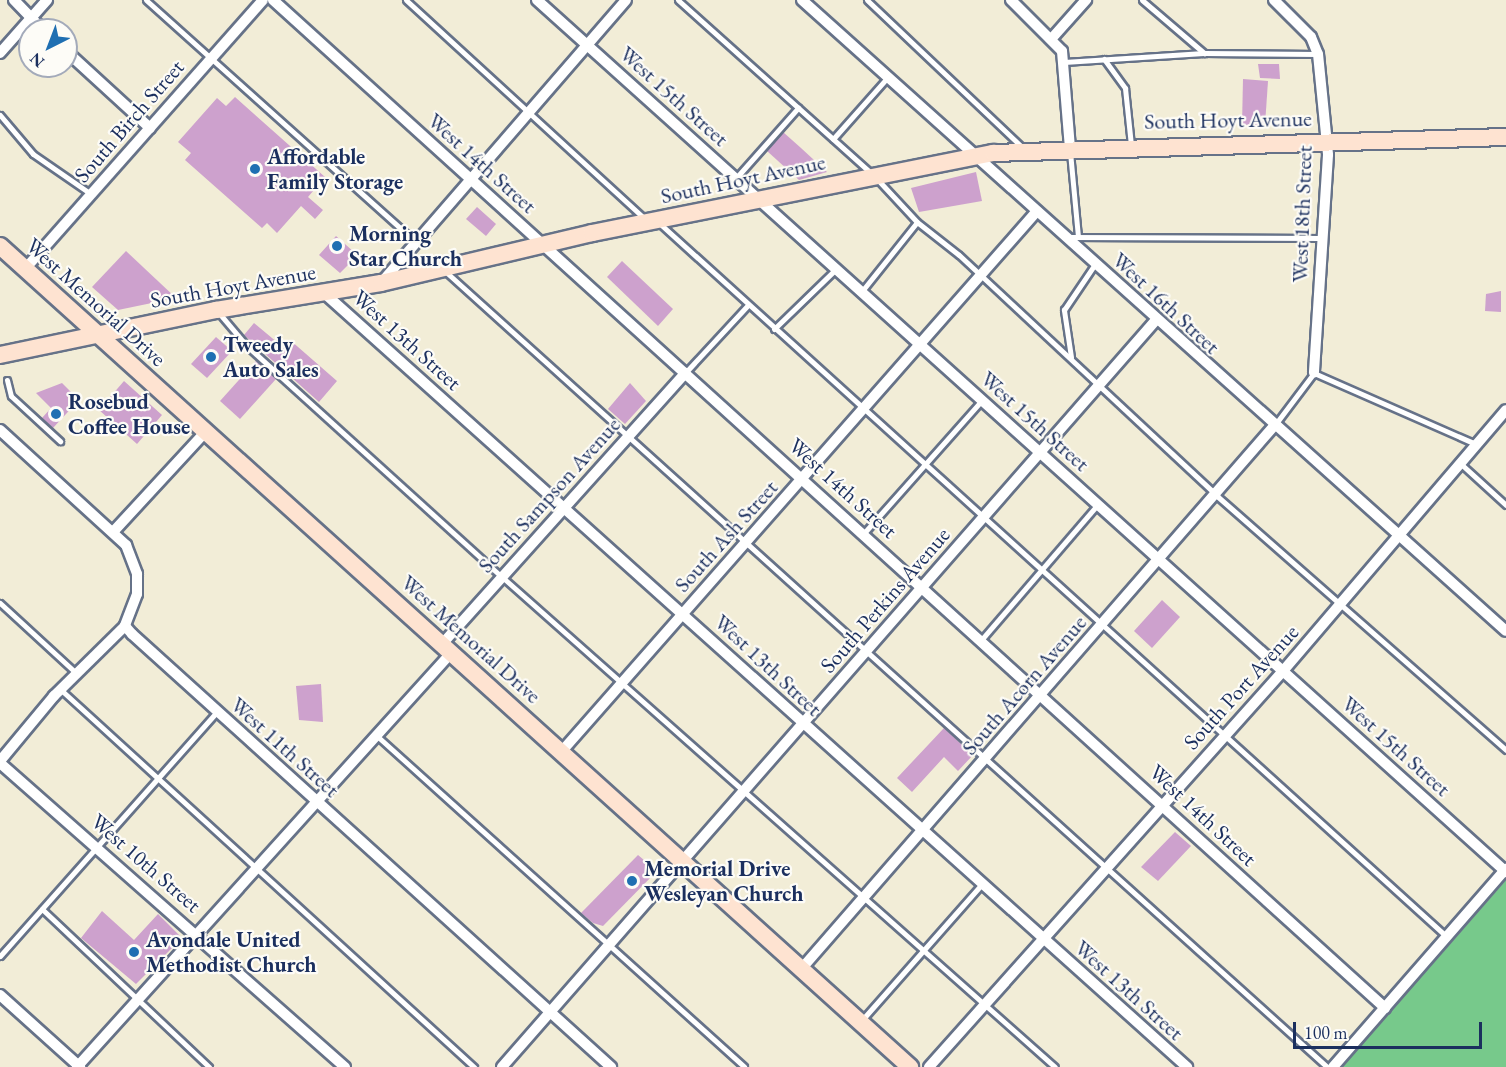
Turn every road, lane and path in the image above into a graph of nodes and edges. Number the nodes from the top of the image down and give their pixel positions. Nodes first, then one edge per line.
1 (14, 0) edge
2 (47, 0) edge
3 (146, 0) edge
4 (263, 0) edge
5 (273, 0) edge
6 (406, 0) edge
7 (537, 0) edge
8 (626, 0) edge
9 (678, 0) edge
10 (802, 0) edge
11 (867, 0) edge
12 (1011, 0) edge
13 (1086, 0) edge
14 (1142, 0) edge
15 (1274, 0) edge
16 (32, 17) junction
17 (1053, 38) junction
18 (587, 44) junction
19 (0, 53) edge
20 (1204, 53) junction
21 (1318, 54) junction
22 (210, 59) junction
23 (1104, 59) junction
24 (78, 62) edge
25 (1064, 62) junction
26 (887, 78) junction
27 (798, 108) junction
28 (529, 111) junction
29 (0, 115) edge
30 (150, 128) junction
31 (1506, 137) edge
32 (834, 139) junction
33 (1325, 141) junction
34 (1131, 145) junction
35 (1070, 149) junction
36 (1026, 151) junction
37 (976, 157) junction
38 (873, 175) junction
39 (736, 178) junction
40 (471, 179) junction
41 (91, 195) junction
42 (760, 199) junction
43 (1037, 211) junction
44 (652, 221) junction
45 (917, 222) junction
46 (1072, 237) junction
47 (1324, 238) junction
48 (416, 242) junction
49 (547, 244) junction
50 (0, 246) edge
51 (1095, 264) junction
52 (837, 268) junction
53 (25, 269) junction
54 (443, 269) junction
55 (981, 275) junction
56 (381, 283) junction
57 (862, 291) junction
58 (323, 292) junction
59 (748, 304) junction
60 (216, 310) junction
61 (1155, 321) junction
62 (774, 329) junction
63 (100, 334) junction
64 (921, 345) junction
65 (0, 355) edge
66 (1071, 357) junction
67 (685, 373) junction
68 (1314, 373) junction
69 (7, 380) dead end
70 (1100, 383) junction
71 (983, 399) junction
72 (1506, 410) edge
73 (863, 411) junction
74 (1273, 427) junction
75 (0, 430) edge
76 (207, 430) junction
77 (628, 436) junction
78 (60, 441) dead end
79 (1476, 444) junction
80 (1042, 452) junction
81 (1460, 462) junction
82 (924, 466) junction
83 (802, 480) junction
84 (1217, 496) junction
85 (1098, 504) junction
86 (1506, 505) edge
87 (564, 506) junction
88 (982, 519) junction
89 (113, 532) junction
90 (864, 533) junction
91 (1397, 535) junction
92 (746, 544) junction
93 (1160, 560) junction
94 (1041, 571) junction
95 (501, 576) junction
96 (924, 586) junction
97 (0, 603) edge
98 (1340, 605) junction
99 (684, 614) junction
100 (125, 626) junction
101 (1102, 626) junction
102 (1506, 631) edge
103 (982, 639) junction
104 (447, 648) junction
105 (865, 653) junction
106 (1283, 671) junction
107 (76, 672) junction
108 (624, 683) junction
109 (60, 689) junction
110 (1042, 693) junction
111 (217, 712) junction
112 (803, 724) junction
113 (377, 736) junction
114 (1223, 737) junction
115 (1506, 750) edge
116 (562, 751) junction
117 (983, 760) junction
118 (0, 762) edge
119 (159, 779) junction
120 (746, 789) junction
121 (317, 802) junction
122 (1164, 805) junction
123 (923, 831) junction
124 (97, 848) junction
125 (684, 862) junction
126 (257, 868) junction
127 (1106, 869) junction
128 (1506, 870) edge
129 (982, 884) junction
130 (866, 895) junction
131 (42, 909) junction
132 (198, 934) junction
133 (1449, 938) junction
134 (1043, 939) junction
135 (611, 946) junction
136 (925, 950) junction
137 (0, 956) edge
138 (803, 967) junction
139 (0, 995) edge
140 (136, 1002) junction
141 (984, 1006) junction
142 (1384, 1008) junction
143 (551, 1013) junction
144 (861, 1021) junction
145 (78, 1067) edge
146 (209, 1067) edge
147 (345, 1067) edge
148 (474, 1067) edge
149 (502, 1067) edge
150 (611, 1067) edge
151 (744, 1067) edge
152 (910, 1067) edge
153 (929, 1067) edge
154 (1055, 1067) edge
155 (1187, 1067) edge
156 (1327, 1067) edge
157 (1333, 1067) edge

1 - 16 street
2 - 16 street
3 - 22 lane
4 - 22 street, South Birch Street
5 - 40 street, West 14th Street
6 - 28 lane
7 - 18 street, West 15th Street
8 - 18 street
9 - 27 lane
10 - 26 street, West 16th Street
11 - 36 lane
12 - 17 street
13 - 17 street
14 - 20 lane
15 - 21 street, West 18th Street
16 - 19 street
17 - 25 street
18 - 28 street
18 - 39 street, West 15th Street
20 - 21 lane
20 - 23 lane
21 - 33 street, West 18th Street
22 - 30 street, South Birch Street
22 - 48 lane
23 - 25 lane
23 - 34 lane
24 - 30 street
25 - 35 street
26 - 32 lane
26 - 37 street, West 16th Street
27 - 32 lane
27 - 39 lane
28 - 40 street
28 - 44 lane
29 - 41 lane
30 - 41 street, South Birch Street
31 - 33 main road, South Hoyt Avenue
32 - 38 lane
33 - 34 main road, South Hoyt Avenue
33 - 47 street, West 18th Street
34 - 35 main road, South Hoyt Avenue
35 - 36 main road, South Hoyt Avenue
35 - 46 lane
36 - 37 main road, South Hoyt Avenue
37 - 38 main road, South Hoyt Avenue
37 - 43 street, West 16th Street
38 - 42 main road, South Hoyt Avenue
38 - 45 lane
39 - 42 street, West 15th Street
40 - 48 street
40 - 49 street, West 14th Street
41 - 53 street, South Birch Street
42 - 44 main road, South Hoyt Avenue
42 - 52 street, West 15th Street
43 - 46 street, West 16th Street
43 - 55 street, South Ash Street
44 - 49 main road, South Hoyt Avenue
44 - 59 lane
45 - 55 lane
45 - 57 lane
46 - 47 lane
46 - 51 street, West 16th Street
47 - 68 street, West 18th Street
48 - 56 street
49 - 54 main road, South Hoyt Avenue
49 - 67 street, West 14th Street
50 - 53 main road, West Memorial Drive
51 - 61 street, West 16th Street
51 - 66 lane
52 - 57 street, West 15th Street
52 - 62 lane
53 - 63 main road, West Memorial Drive
54 - 56 main road, South Hoyt Avenue
54 - 77 lane
55 - 64 street, South Ash Street
55 - 66 lane
56 - 58 main road, South Hoyt Avenue
57 - 64 street, West 15th Street
58 - 60 main road, South Hoyt Avenue
58 - 87 street, West 13th Street
59 - 62 lane
59 - 67 lane
60 - 63 main road, South Hoyt Avenue
60 - 95 lane
61 - 70 street, South Perkins Avenue
61 - 74 street, West 16th Street
62 - 73 lane
63 - 65 main road, South Hoyt Avenue
63 - 76 main road, West Memorial Drive
64 - 71 street, West 15th Street
64 - 73 street, South Ash Street
66 - 70 lane
67 - 77 street, South Sampson Avenue
67 - 83 street, West 14th Street
68 - 74 lane
68 - 79 lane
69 - 78 lane
70 - 80 street, South Perkins Avenue
70 - 84 lane
71 - 80 street, West 15th Street
71 - 82 lane
72 - 79 street, South Port Avenue
73 - 82 lane
73 - 83 street, South Ash Street
74 - 84 street, South Acorn Avenue
74 - 91 street, West 16th Street
75 - 89 street
76 - 89 street
76 - 104 main road, West Memorial Drive
77 - 87 street, South Sampson Avenue
77 - 92 lane
79 - 81 street, South Port Avenue
80 - 85 street, West 15th Street
80 - 88 street, South Perkins Avenue
81 - 86 lane
81 - 91 street, South Port Avenue
82 - 88 lane
82 - 90 lane
83 - 90 street, West 14th Street
83 - 92 street, South Ash Street
84 - 93 street, South Acorn Avenue
84 - 98 lane
85 - 93 street, West 15th Street
85 - 94 lane
87 - 95 street, South Sampson Avenue
87 - 99 street, West 13th Street
88 - 94 lane
88 - 96 street, South Perkins Avenue
89 - 100 street
90 - 96 street, West 14th Street
91 - 98 street, South Port Avenue
91 - 102 street, West 16th Street
92 - 99 street, South Ash Street
92 - 105 lane
93 - 101 street, South Acorn Avenue
93 - 106 street, West 15th Street
94 - 101 lane
94 - 103 lane
95 - 104 street, South Sampson Avenue
95 - 108 lane
96 - 103 street, West 14th Street
96 - 105 street, South Perkins Avenue
97 - 107 lane
98 - 106 street, South Port Avenue
98 - 115 lane
99 - 108 street, South Ash Street
99 - 112 street, West 13th Street
100 - 107 street
100 - 111 street, West 11th Street
101 - 110 street, South Acorn Avenue
101 - 114 lane
103 - 110 street, West 14th Street
104 - 113 street, South Sampson Avenue
104 - 116 main road, West Memorial Drive
105 - 112 street, South Perkins Avenue
105 - 117 lane
106 - 114 street, South Port Avenue
106 - 128 street, West 15th Street
107 - 109 street
108 - 116 street, South Ash Street
108 - 120 lane
109 - 118 street
109 - 119 lane
110 - 117 street, South Acorn Avenue
110 - 122 street, West 14th Street
111 - 119 lane
111 - 121 street, West 11th Street
112 - 120 street, South Perkins Avenue
112 - 123 street, West 13th Street
113 - 121 street, South Sampson Avenue
113 - 135 lane
114 - 122 street, South Port Avenue
114 - 133 lane
116 - 125 main road, West Memorial Drive
117 - 123 street, South Acorn Avenue
117 - 127 lane
118 - 124 street, West 10th Street
119 - 124 lane
119 - 126 lane
120 - 125 street, South Perkins Avenue
120 - 130 lane
121 - 126 street, South Sampson Avenue
121 - 143 street, West 11th Street
122 - 127 street, South Port Avenue
122 - 142 street, West 14th Street
123 - 129 street, West 13th Street
123 - 130 street, South Acorn Avenue
124 - 131 lane
124 - 132 street, West 10th Street
125 - 135 street, South Perkins Avenue
125 - 138 main road, West Memorial Drive
126 - 132 street, South Sampson Avenue
126 - 148 lane
127 - 134 street, South Port Avenue
127 - 156 lane
128 - 133 street
129 - 134 street, West 13th Street
129 - 136 lane
130 - 136 lane
130 - 138 street, South Acorn Avenue
131 - 137 lane
131 - 140 lane
132 - 140 street, South Sampson Avenue
132 - 147 street, West 10th Street
133 - 142 street
134 - 141 street, South Port Avenue
134 - 155 street, West 13th Street
135 - 143 street, South Perkins Avenue
135 - 151 lane
136 - 141 lane
136 - 144 lane
138 - 144 main road, West Memorial Drive
139 - 145 street
140 - 145 street, South Sampson Avenue
140 - 146 lane
141 - 153 street, South Port Avenue
141 - 154 lane
142 - 157 street
143 - 149 street, South Perkins Avenue
143 - 150 street, West 11th Street
144 - 152 main road, West Memorial Drive

